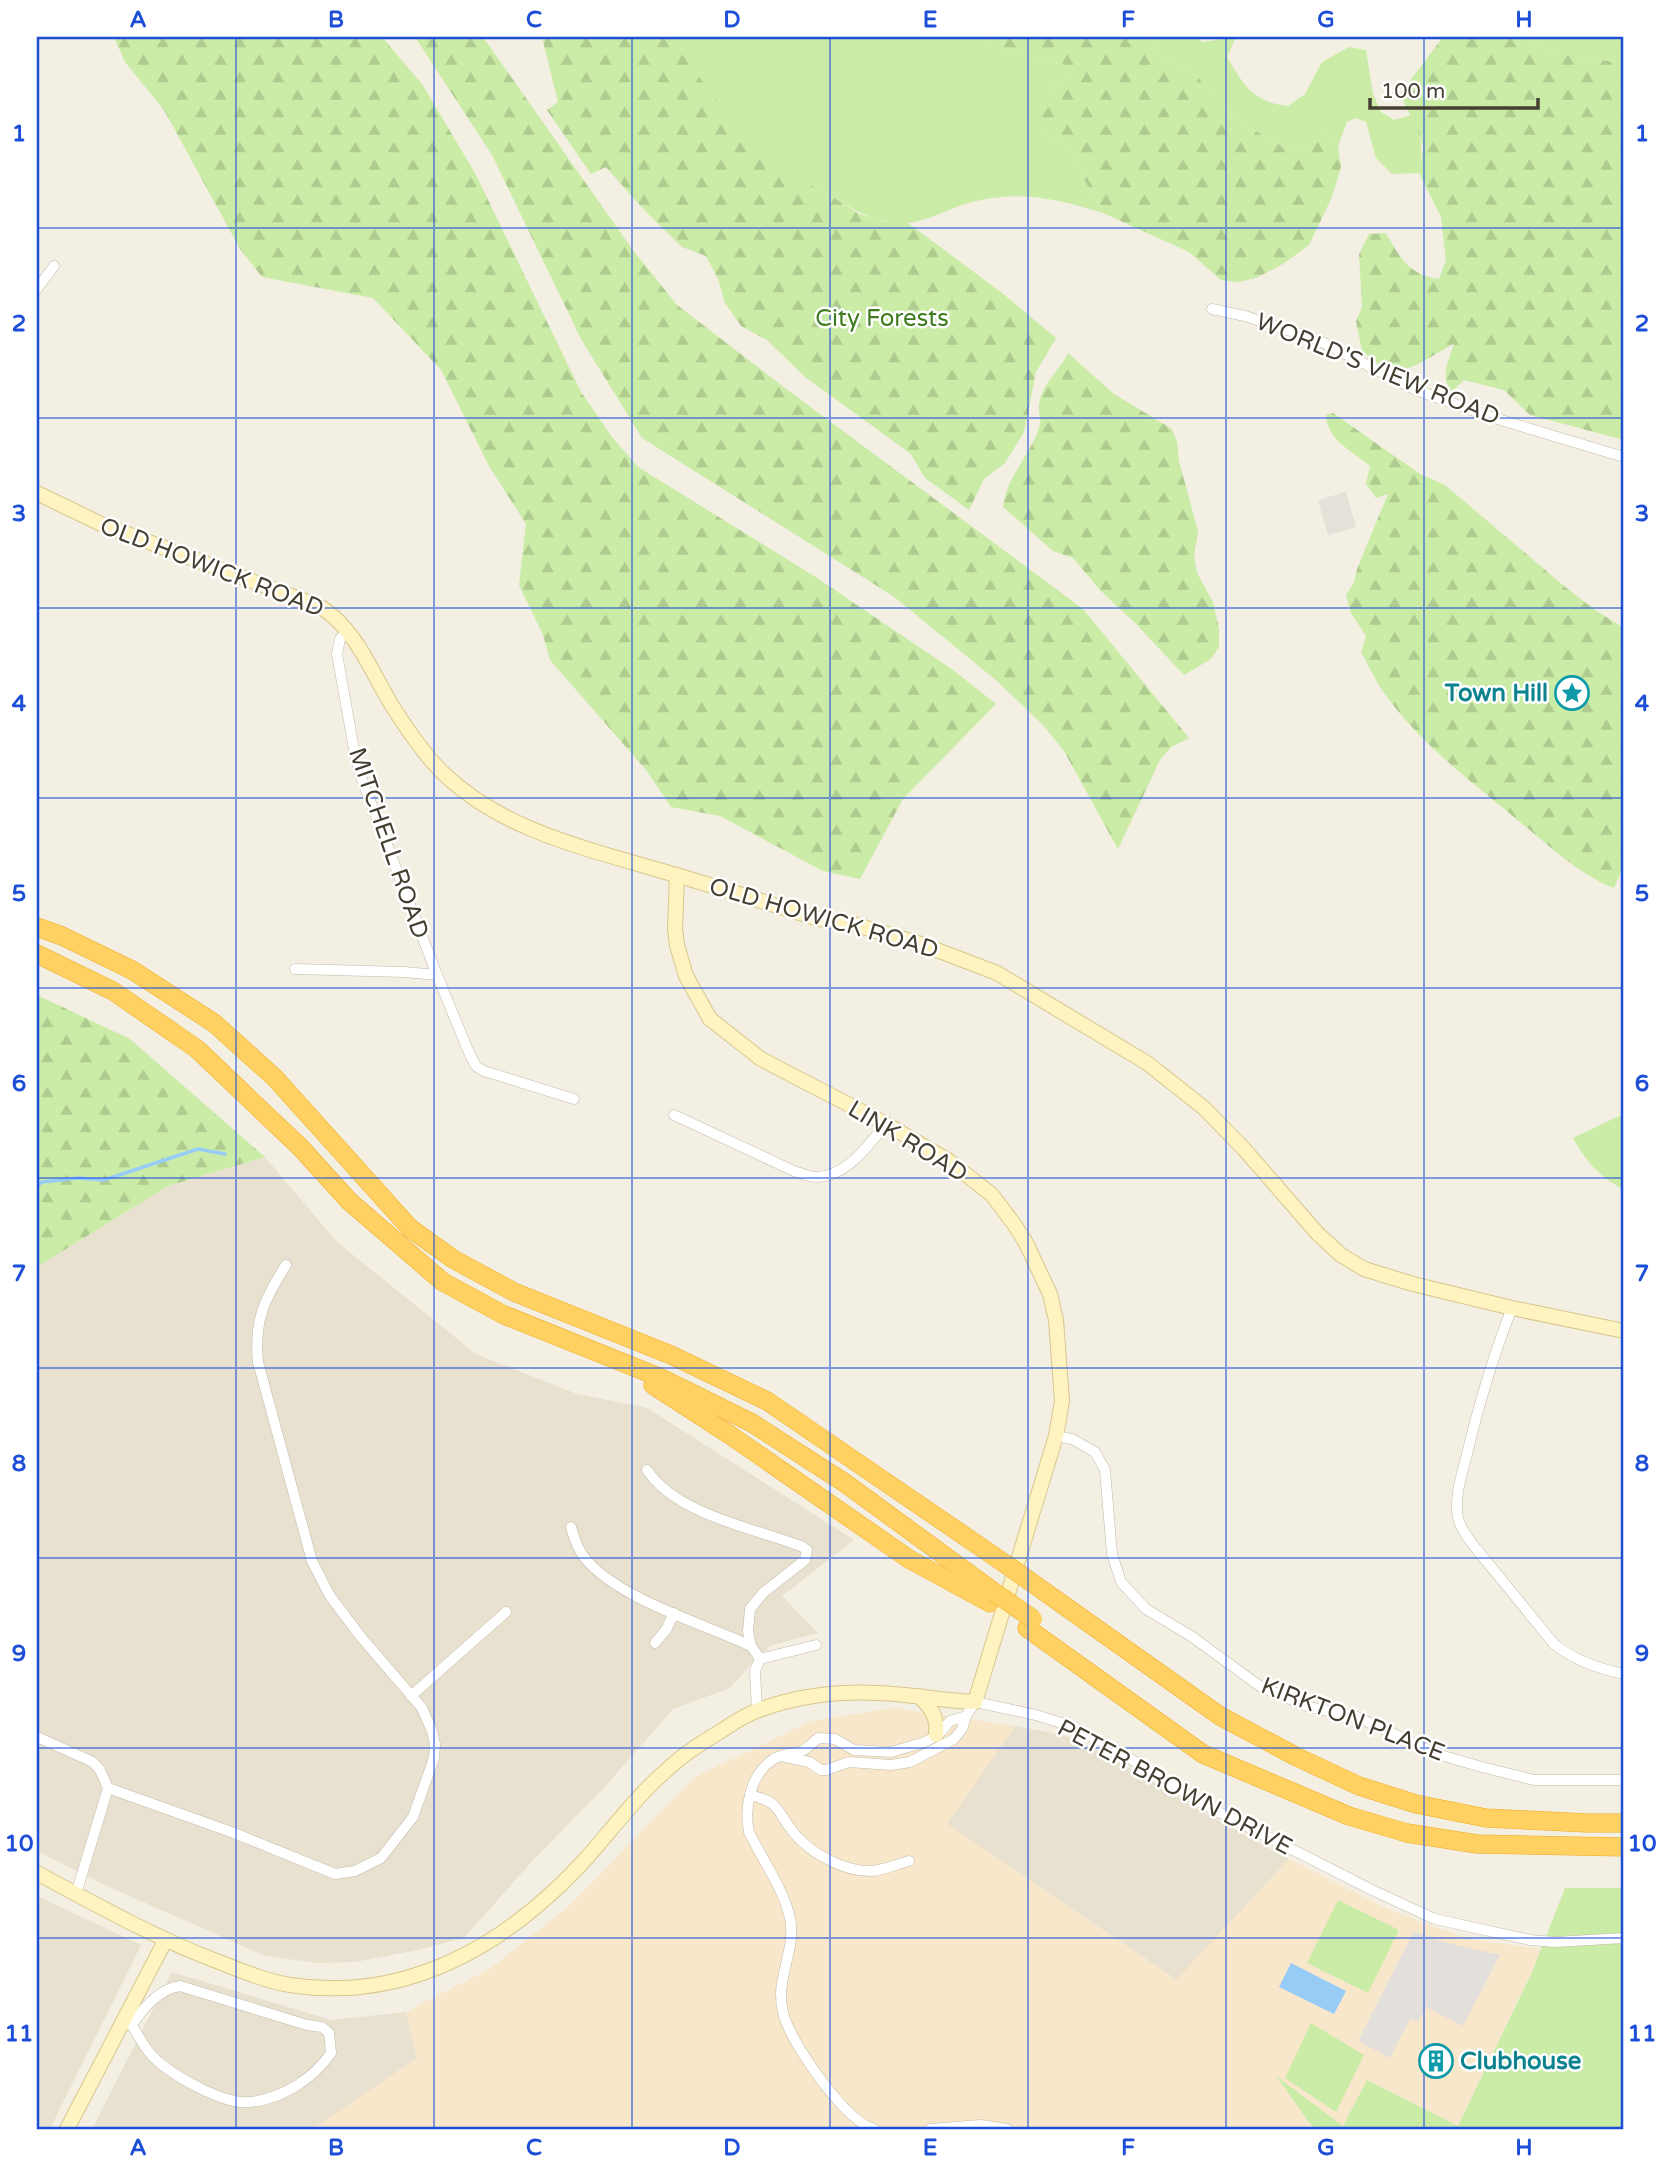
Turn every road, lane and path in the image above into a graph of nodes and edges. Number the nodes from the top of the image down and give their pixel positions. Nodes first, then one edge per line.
1 (54, 266) dead end
2 (37, 289) edge
3 (1212, 309) dead end
4 (1624, 457) edge
5 (37, 493) edge
6 (348, 630) junction
7 (677, 875) junction
8 (37, 928) edge
9 (37, 954) edge
10 (295, 969) dead end
11 (437, 975) junction
12 (575, 1099) dead end
13 (674, 1115) dead end
14 (887, 1124) junction
15 (286, 1265) dead end
16 (1511, 1308) junction
17 (1624, 1331) edge
18 (586, 1348) junction
19 (1056, 1436) junction
20 (647, 1470) dead end
21 (571, 1527) dead end
22 (992, 1597) junction
23 (506, 1612) dead end
24 (674, 1613) junction
25 (655, 1643) dead end
26 (816, 1645) dead end
27 (751, 1646) junction
28 (760, 1659) junction
29 (1624, 1675) edge
30 (411, 1696) junction
31 (919, 1696) junction
32 (975, 1702) junction
33 (757, 1711) junction
34 (965, 1716) junction
35 (936, 1735) junction
36 (37, 1737) edge
37 (781, 1756) junction
38 (1624, 1780) edge
39 (108, 1788) junction
40 (750, 1795) junction
41 (1624, 1823) edge
42 (1624, 1847) edge
43 (909, 1861) dead end
44 (37, 1873) edge
45 (76, 1894) junction
46 (1624, 1938) edge
47 (165, 1941) junction
48 (127, 2023) junction
49 (855, 2125) edge
50 (67, 2129) edge
51 (874, 2129) edge
52 (930, 2129) edge
53 (1007, 2129) edge

1 - 2 street
3 - 4 street, WORLD'S VIEW ROAD
5 - 6 street, OLD HOWICK ROAD
6 - 7 street, OLD HOWICK ROAD
6 - 11 street, MITCHELL ROAD
7 - 14 street, LINK ROAD
7 - 16 street, OLD HOWICK ROAD
8 - 41 highway, bridge
9 - 18 highway
10 - 11 street, MITCHELL ROAD
11 - 12 street, MITCHELL ROAD
13 - 14 street
14 - 19 street, LINK ROAD
15 - 30 street
16 - 17 street, OLD HOWICK ROAD
16 - 29 street
18 - 22 highway
18 - 22 highway
19 - 32 street, LINK ROAD
19 - 38 street, KIRKTON PLACE
20 - 27 street
21 - 24 street
22 - 42 highway, bridge
23 - 30 street
24 - 25 street
24 - 27 street
26 - 28 street
27 - 28 street
28 - 33 street
30 - 39 street
31 - 32 street, PETER BROWN DRIVE
31 - 33 street, PETER BROWN DRIVE
31 - 35 street
32 - 34 street
32 - 46 street, PETER BROWN DRIVE
33 - 47 street, PETER BROWN DRIVE
34 - 35 street
34 - 37 street
35 - 37 street
36 - 39 street
37 - 40 street
39 - 45 street
40 - 43 street
40 - 49 street
44 - 45 street, PETER BROWN DRIVE
45 - 47 street, PETER BROWN DRIVE
47 - 48 street
48 - 48 street
48 - 50 street
49 - 51 street
52 - 53 street

